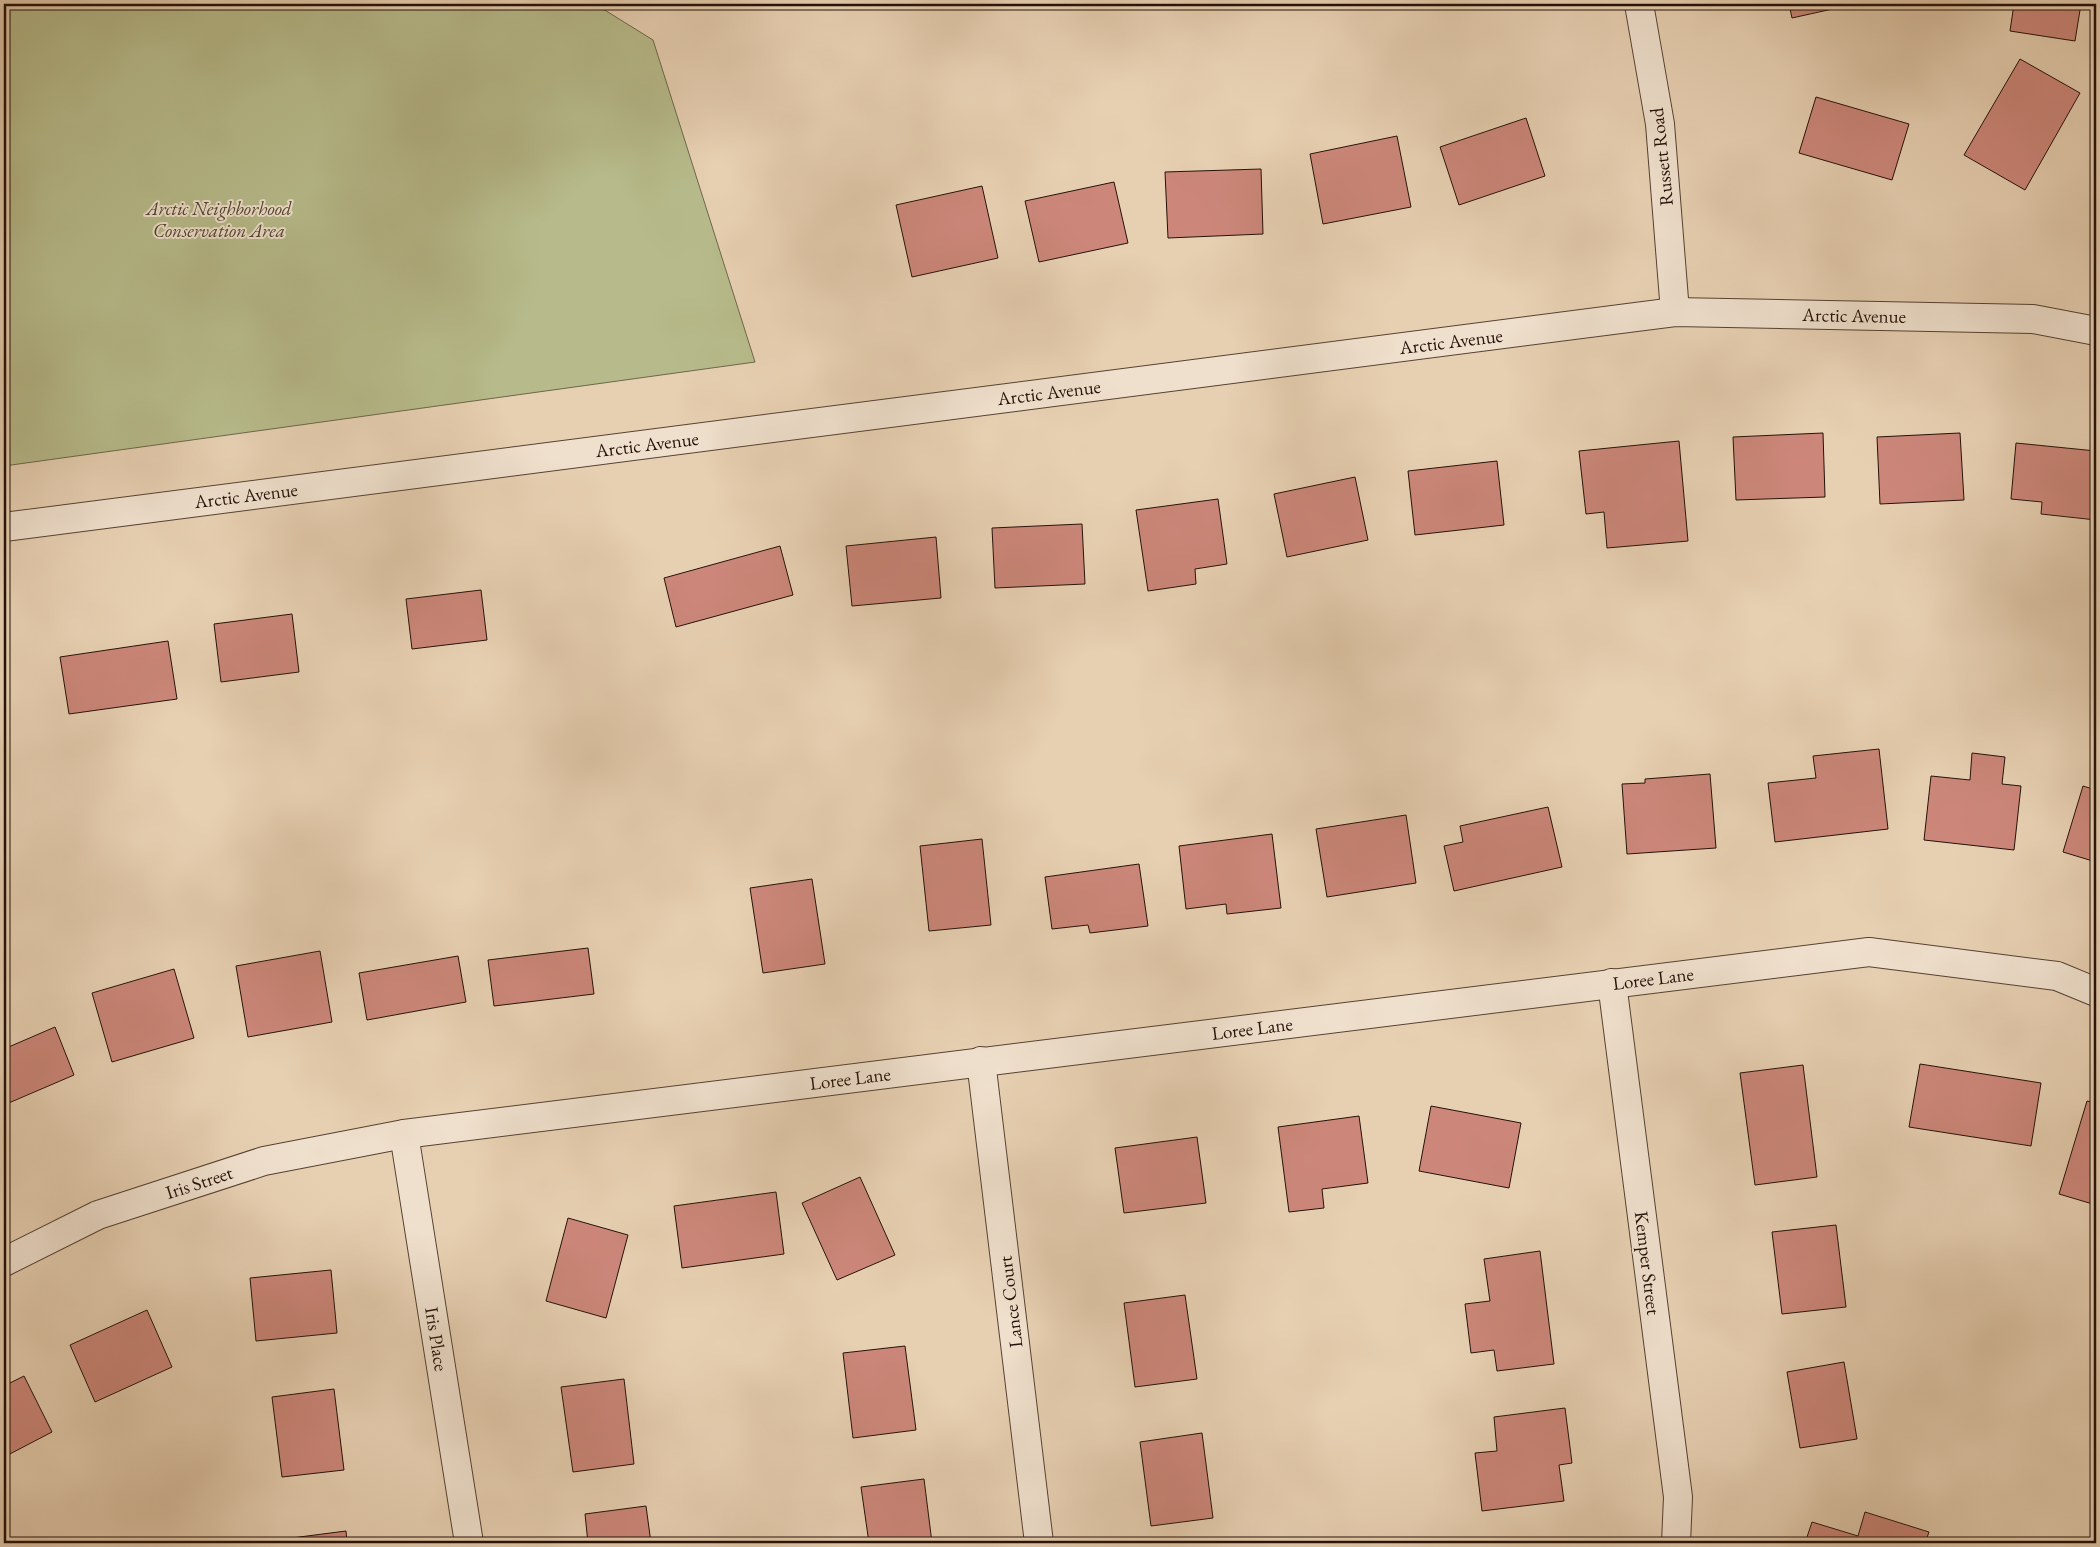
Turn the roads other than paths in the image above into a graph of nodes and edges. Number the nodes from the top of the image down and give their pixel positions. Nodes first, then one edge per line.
1 (1639, 4) edge
2 (1675, 312) junction
3 (2096, 331) edge
4 (4, 527) edge
5 (1612, 983) junction
6 (2096, 992) edge
7 (980, 1061) junction
8 (404, 1134) junction
9 (4, 1262) edge
10 (469, 1543) edge
11 (1039, 1543) edge
12 (1676, 1543) edge

1 - 2 street, Russett Road
2 - 3 street, Arctic Avenue
2 - 4 street, Arctic Avenue
5 - 6 street, Loree Lane
5 - 7 street, Loree Lane
5 - 12 street, Kemper Street
7 - 8 street, Loree Lane
7 - 11 street, Lance Court
8 - 9 street, Iris Street
8 - 10 street, Iris Place

